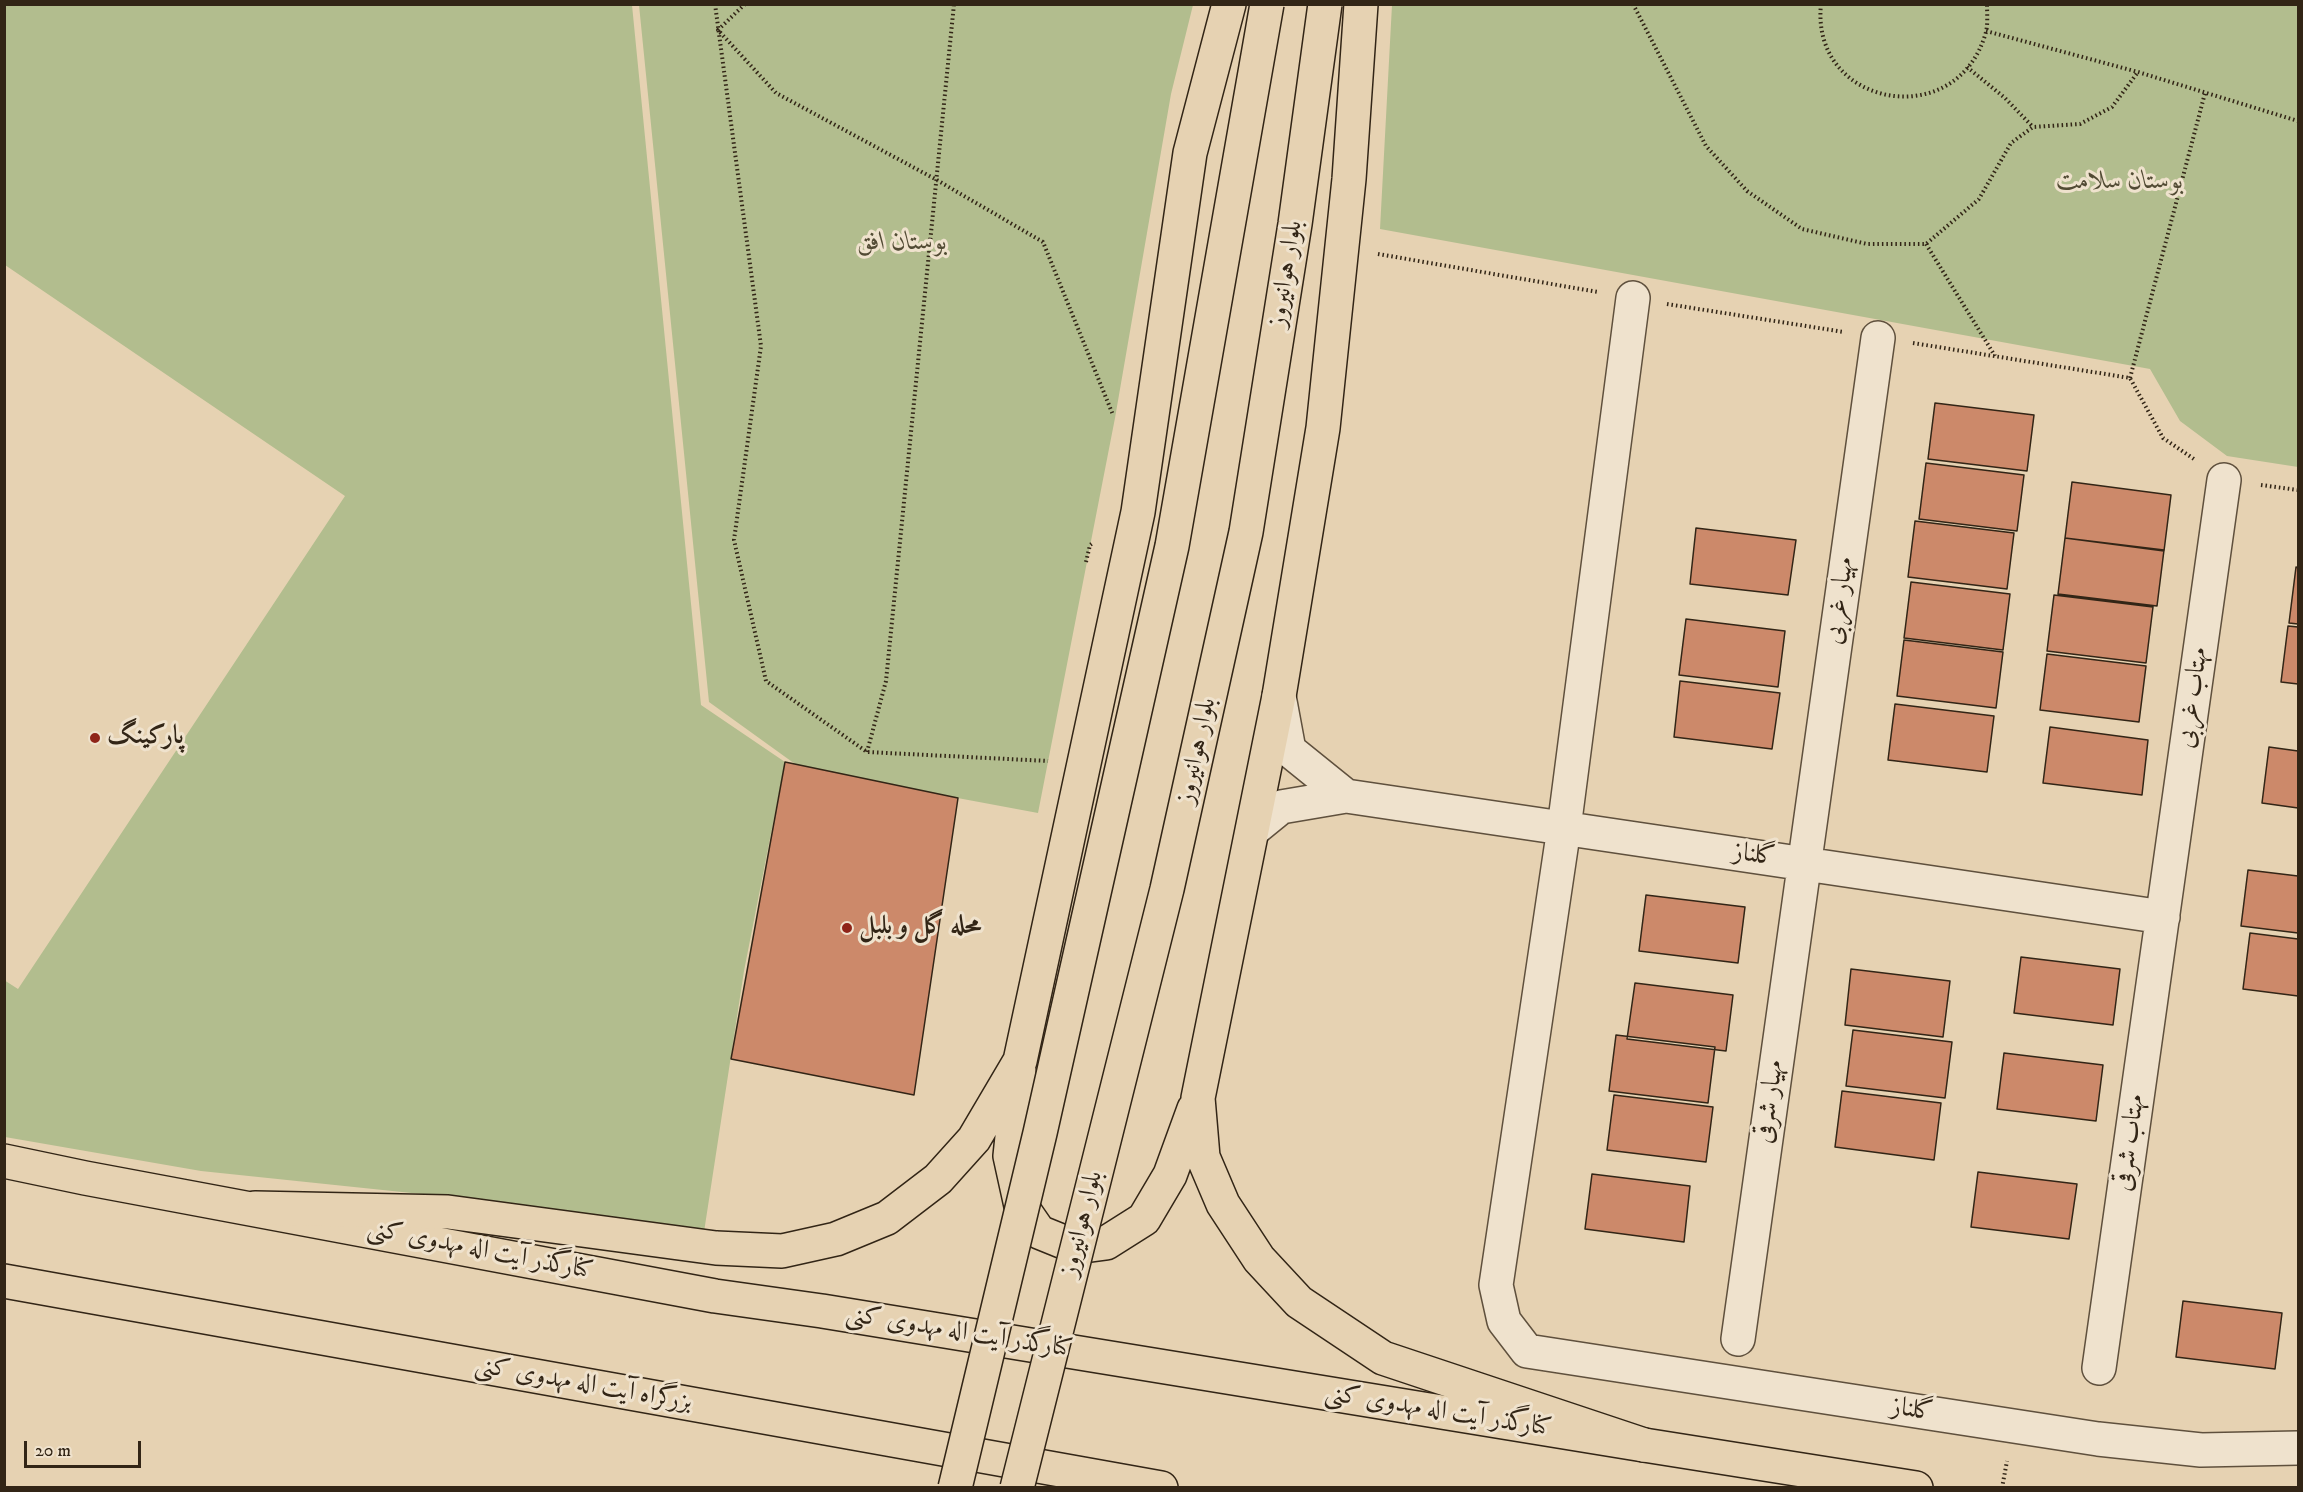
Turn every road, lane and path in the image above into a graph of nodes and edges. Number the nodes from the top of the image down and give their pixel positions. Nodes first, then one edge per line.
1 (715, 4) edge
2 (745, 4) edge
3 (954, 4) edge
4 (1229, 4) edge
5 (1267, 4) edge
6 (1325, 4) edge
7 (1361, 4) edge
8 (1633, 4) edge
9 (1821, 4) edge
10 (1988, 4) edge
11 (718, 30) junction
12 (1986, 31) junction
13 (1967, 67) junction
14 (2138, 72) junction
15 (2205, 93) junction
16 (2298, 121) edge
17 (2033, 127) junction
18 (935, 179) junction
19 (1926, 244) junction
20 (1633, 298) dead end
21 (1878, 338) dead end
22 (1995, 356) dead end
23 (2130, 378) dead end
24 (1114, 418) dead end
25 (2224, 480) dead end
26 (1138, 512) junction
27 (1085, 568) dead end
28 (1280, 696) junction
29 (1050, 750) dead end
30 (867, 752) junction
31 (1346, 796) junction
32 (1564, 828) junction
33 (1254, 829) junction
34 (1804, 864) junction
35 (2163, 917) junction
36 (1020, 1060) junction
37 (1198, 1098) junction
38 (4, 1161) edge
39 (255, 1208) junction
40 (4, 1281) edge
41 (1738, 1339) dead end
42 (2099, 1368) dead end
43 (1644, 1446) junction
44 (2298, 1448) edge
45 (955, 1488) edge
46 (1017, 1488) edge
47 (1161, 1488) edge
48 (1916, 1488) edge

1 - 11 path
2 - 11 path
3 - 18 path
4 - 26 main road
5 - 45 main road, bridge
6 - 46 main road, بلوار هوانیروز, bridge
7 - 28 main road
8 - 19 path
9 - 13 path
10 - 12 path
11 - 18 path
11 - 30 path
12 - 13 path
12 - 14 path
13 - 17 path
14 - 15 path
14 - 17 path
15 - 16 path
15 - 23 path
17 - 19 path
18 - 24 path
18 - 30 path
19 - 22 path
20 - 32 street
21 - 34 street, مهیار غربی
25 - 35 street, مهتاب غربی
26 - 27 path
26 - 36 main road
28 - 31 street
28 - 33 main road
29 - 30 path
31 - 32 street, گلناز
31 - 33 street
32 - 34 street, گلناز
32 - 44 street, گلناز
33 - 37 main road
34 - 35 street, گلناز
34 - 41 street, مهیار شرقی
35 - 42 street, مهتاب شرقی
36 - 37 main road
36 - 39 main road
37 - 43 main road
38 - 39 main road, کنارگذر آیت اله مهدوی کنی
39 - 43 main road, کنارگذر آیت اله مهدوی کنی
40 - 47 main road, بزرگراه آیت اله مهدوی کنی
43 - 48 main road, کنارگذر آیت اله مهدوی کنی

